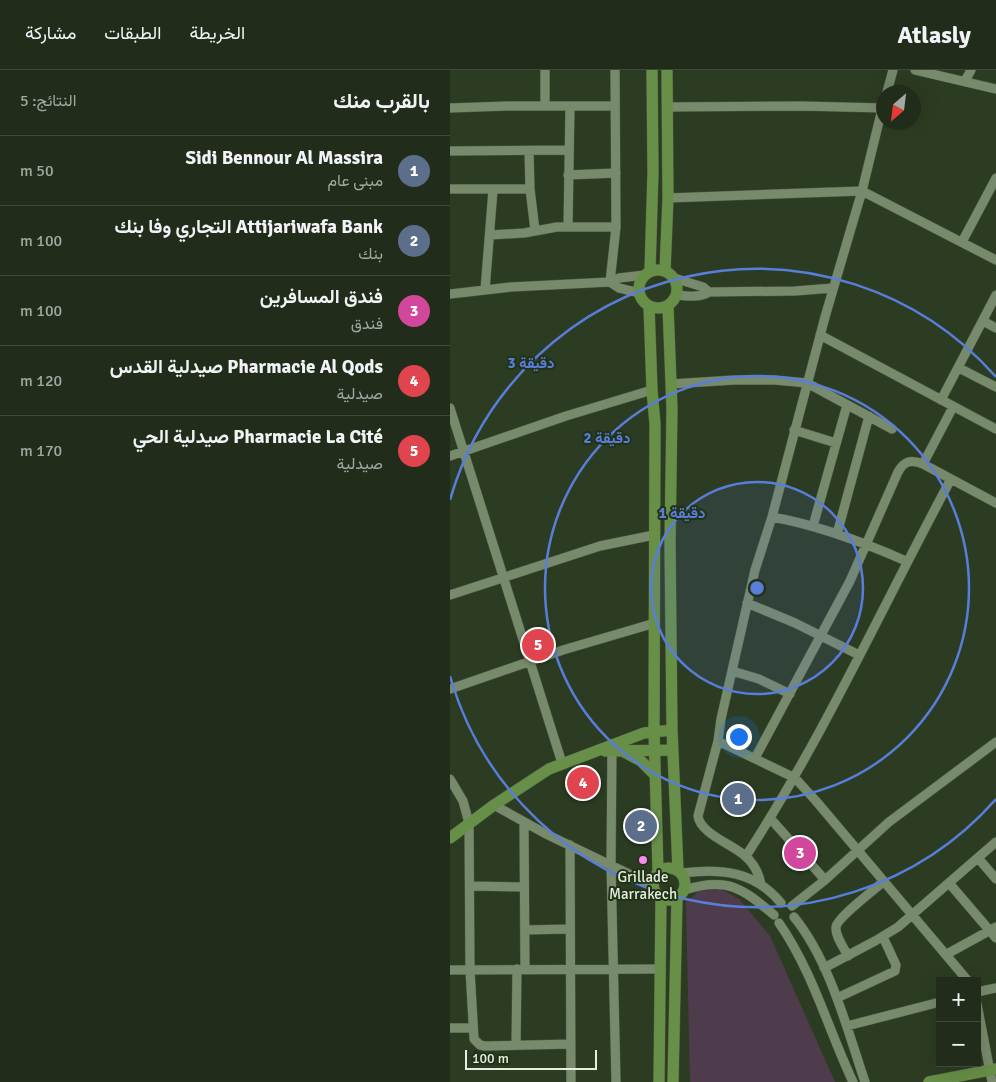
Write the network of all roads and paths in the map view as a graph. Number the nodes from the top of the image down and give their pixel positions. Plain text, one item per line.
1 (545, 70) edge
2 (615, 70) edge
3 (652, 70) edge
4 (668, 70) edge
5 (893, 70) edge
6 (915, 70) edge
7 (971, 70) edge
8 (939, 73) edge
9 (964, 81) junction
10 (888, 85) edge
11 (996, 89) edge
12 (545, 106) junction
13 (615, 106) junction
14 (570, 107) junction
15 (667, 107) junction
16 (876, 107) edge
17 (450, 108) edge
18 (877, 130) edge
19 (569, 150) junction
20 (450, 151) edge
21 (530, 151) junction
22 (616, 173) junction
23 (568, 175) junction
24 (996, 178) edge
25 (450, 189) edge
26 (530, 189) junction
27 (493, 190) junction
28 (862, 191) junction
29 (668, 198) junction
30 (568, 227) junction
31 (616, 227) junction
32 (534, 230) junction
33 (490, 235) junction
34 (962, 242) junction
35 (996, 260) edge
36 (665, 270) junction
37 (647, 273) junction
38 (674, 278) junction
39 (610, 282) junction
40 (833, 288) junction
41 (485, 290) junction
42 (708, 292) junction
43 (640, 293) junction
44 (450, 294) edge
45 (677, 295) junction
46 (996, 295) edge
47 (649, 306) junction
48 (668, 306) junction
49 (983, 321) junction
50 (996, 328) edge
51 (820, 335) junction
52 (959, 368) junction
53 (807, 383) junction
54 (671, 384) junction
55 (996, 387) edge
56 (652, 390) junction
57 (941, 400) junction
58 (847, 404) junction
59 (953, 407) junction
60 (450, 408) edge
61 (869, 416) junction
62 (892, 429) dead end
63 (996, 429) edge
64 (794, 430) junction
65 (836, 443) junction
66 (464, 452) junction
67 (450, 456) edge
68 (923, 464) junction
69 (950, 479) junction
70 (996, 503) edge
71 (772, 517) junction
72 (813, 526) junction
73 (837, 534) junction
74 (654, 535) junction
75 (867, 545) junction
76 (906, 561) junction
77 (503, 577) junction
78 (450, 595) edge
79 (747, 604) junction
80 (655, 623) junction
81 (822, 636) junction
82 (860, 655) junction
83 (530, 662) junction
84 (732, 671) junction
85 (450, 689) edge
86 (790, 694) junction
87 (672, 730) junction
88 (654, 731) junction
89 (718, 741) junction
90 (996, 742) edge
91 (615, 749) junction
92 (654, 750) junction
93 (672, 750) junction
94 (755, 758) junction
95 (562, 763) junction
96 (655, 775) junction
97 (794, 778) junction
98 (450, 779) edge
99 (494, 805) junction
100 (770, 818) junction
101 (469, 823) junction
102 (524, 823) junction
103 (450, 838) edge
104 (996, 842) edge
105 (570, 845) junction
106 (857, 850) junction
107 (746, 856) junction
108 (978, 858) junction
109 (610, 865) junction
110 (658, 871) junction
111 (680, 872) junction
112 (996, 879) edge
113 (825, 880) junction
114 (884, 882) junction
115 (949, 883) junction
116 (652, 885) junction
117 (761, 885) junction
118 (470, 886) junction
119 (524, 887) junction
120 (681, 894) junction
121 (661, 898) junction
122 (781, 903) junction
123 (792, 906) junction
124 (774, 915) junction
125 (912, 915) junction
126 (794, 917) junction
127 (779, 923) junction
128 (992, 928) edge
129 (570, 929) junction
130 (525, 930) junction
131 (883, 937) junction
132 (996, 938) edge
133 (947, 954) junction
134 (848, 956) junction
135 (824, 968) junction
136 (521, 969) junction
137 (661, 969) junction
138 (450, 970) edge
139 (470, 970) junction
140 (570, 970) junction
141 (614, 970) junction
142 (965, 977) edge
143 (996, 988) edge
144 (981, 991) edge
145 (836, 998) junction
146 (936, 1003) edge
147 (981, 1020) edge
148 (847, 1026) junction
149 (450, 1028) edge
150 (472, 1028) junction
151 (516, 1044) junction
152 (571, 1044) junction
153 (993, 1069) edge
154 (571, 1082) edge
155 (616, 1082) edge
156 (660, 1082) edge
157 (673, 1082) edge
158 (853, 1082) edge
159 (865, 1082) edge
160 (929, 1082) edge
161 (992, 1082) edge

1 - 12 street
2 - 13 street
3 - 37 main road
4 - 15 main road
5 - 10 street
6 - 8 street
7 - 9 street
8 - 9 street
9 - 11 street
12 - 14 street
12 - 17 street
13 - 14 street
13 - 22 street
14 - 19 street
15 - 16 street
15 - 29 main road
18 - 28 street
19 - 21 street
19 - 23 street
20 - 21 street
21 - 26 street
22 - 23 street
22 - 31 street
23 - 30 street
24 - 34 street
25 - 27 street
26 - 27 street
26 - 32 street
27 - 33 street
28 - 29 street
28 - 34 street
28 - 40 street
29 - 36 main road
30 - 31 street
30 - 32 street
31 - 39 street
32 - 33 street
33 - 41 street
34 - 35 street
36 - 37 main road
36 - 38 main road
37 - 39 street
37 - 43 main road
38 - 42 street
38 - 45 main road
39 - 41 street
39 - 43 street
40 - 42 street
40 - 51 street
41 - 44 street
42 - 45 street
43 - 47 main road
45 - 48 main road
46 - 49 street
47 - 48 main road
47 - 56 main road
48 - 54 main road
49 - 50 street
49 - 52 street
51 - 53 street
51 - 57 street
52 - 55 street
52 - 57 street
53 - 54 street
53 - 58 street
53 - 64 street
54 - 87 main road
56 - 66 street
56 - 74 main road
57 - 59 street
58 - 61 street
58 - 65 street
59 - 63 street
59 - 68 street
60 - 66 street
61 - 62 street
61 - 73 street
64 - 65 street
64 - 71 street
65 - 72 street
66 - 67 street
66 - 77 street
68 - 69 street
68 - 75 street
69 - 70 street
69 - 76 street
71 - 72 street
71 - 79 street
72 - 73 street
73 - 75 street
74 - 77 street
74 - 80 main road
75 - 76 street
75 - 81 street
76 - 82 street
77 - 78 street
77 - 83 street
79 - 81 street
79 - 84 street
80 - 83 street
80 - 88 main road
81 - 82 street
81 - 86 street
82 - 97 street
83 - 85 street
83 - 95 street
84 - 86 street
84 - 89 street
86 - 94 street
87 - 88 main road
87 - 93 main road
88 - 91 main road
88 - 92 main road
89 - 94 street
89 - 107 street
90 - 106 street
91 - 92 main road
91 - 95 main road
91 - 96 main road
91 - 109 street
92 - 93 main road
92 - 96 main road
93 - 111 main road
94 - 97 street
95 - 99 main road
96 - 110 main road
97 - 100 street
97 - 106 street
98 - 101 street
99 - 101 main road
99 - 102 street
100 - 107 street
100 - 113 street
101 - 103 main road
101 - 118 street
102 - 105 street
102 - 119 street
104 - 108 street
105 - 109 street
105 - 129 street
106 - 113 street
106 - 114 street
107 - 117 street
108 - 112 street
108 - 115 street
109 - 116 street
109 - 141 street
110 - 111 main road
110 - 116 main road
111 - 117 street
111 - 120 main road
113 - 123 street
114 - 125 street
114 - 134 street
115 - 125 street
115 - 128 street
116 - 121 main road
117 - 122 street
118 - 119 street
118 - 139 street
119 - 130 street
120 - 121 main road
120 - 124 street
120 - 157 main road
121 - 137 main road
122 - 123 street
122 - 124 street
123 - 126 street
124 - 127 street
125 - 131 street
125 - 133 street
126 - 127 street
126 - 135 street
127 - 158 street
128 - 132 street
128 - 133 street
129 - 130 street
129 - 140 street
130 - 136 street
131 - 134 street
131 - 145 street
133 - 142 street
134 - 135 street
135 - 145 street
136 - 139 street
136 - 140 street
136 - 151 street
137 - 141 street
137 - 156 main road
138 - 139 street
139 - 150 street
140 - 141 street
140 - 152 street
141 - 155 street
143 - 144 street
145 - 148 street
146 - 148 street
147 - 153 street
148 - 159 street
149 - 150 street
150 - 151 street
151 - 152 street
152 - 154 street
153 - 160 main road
153 - 161 street

